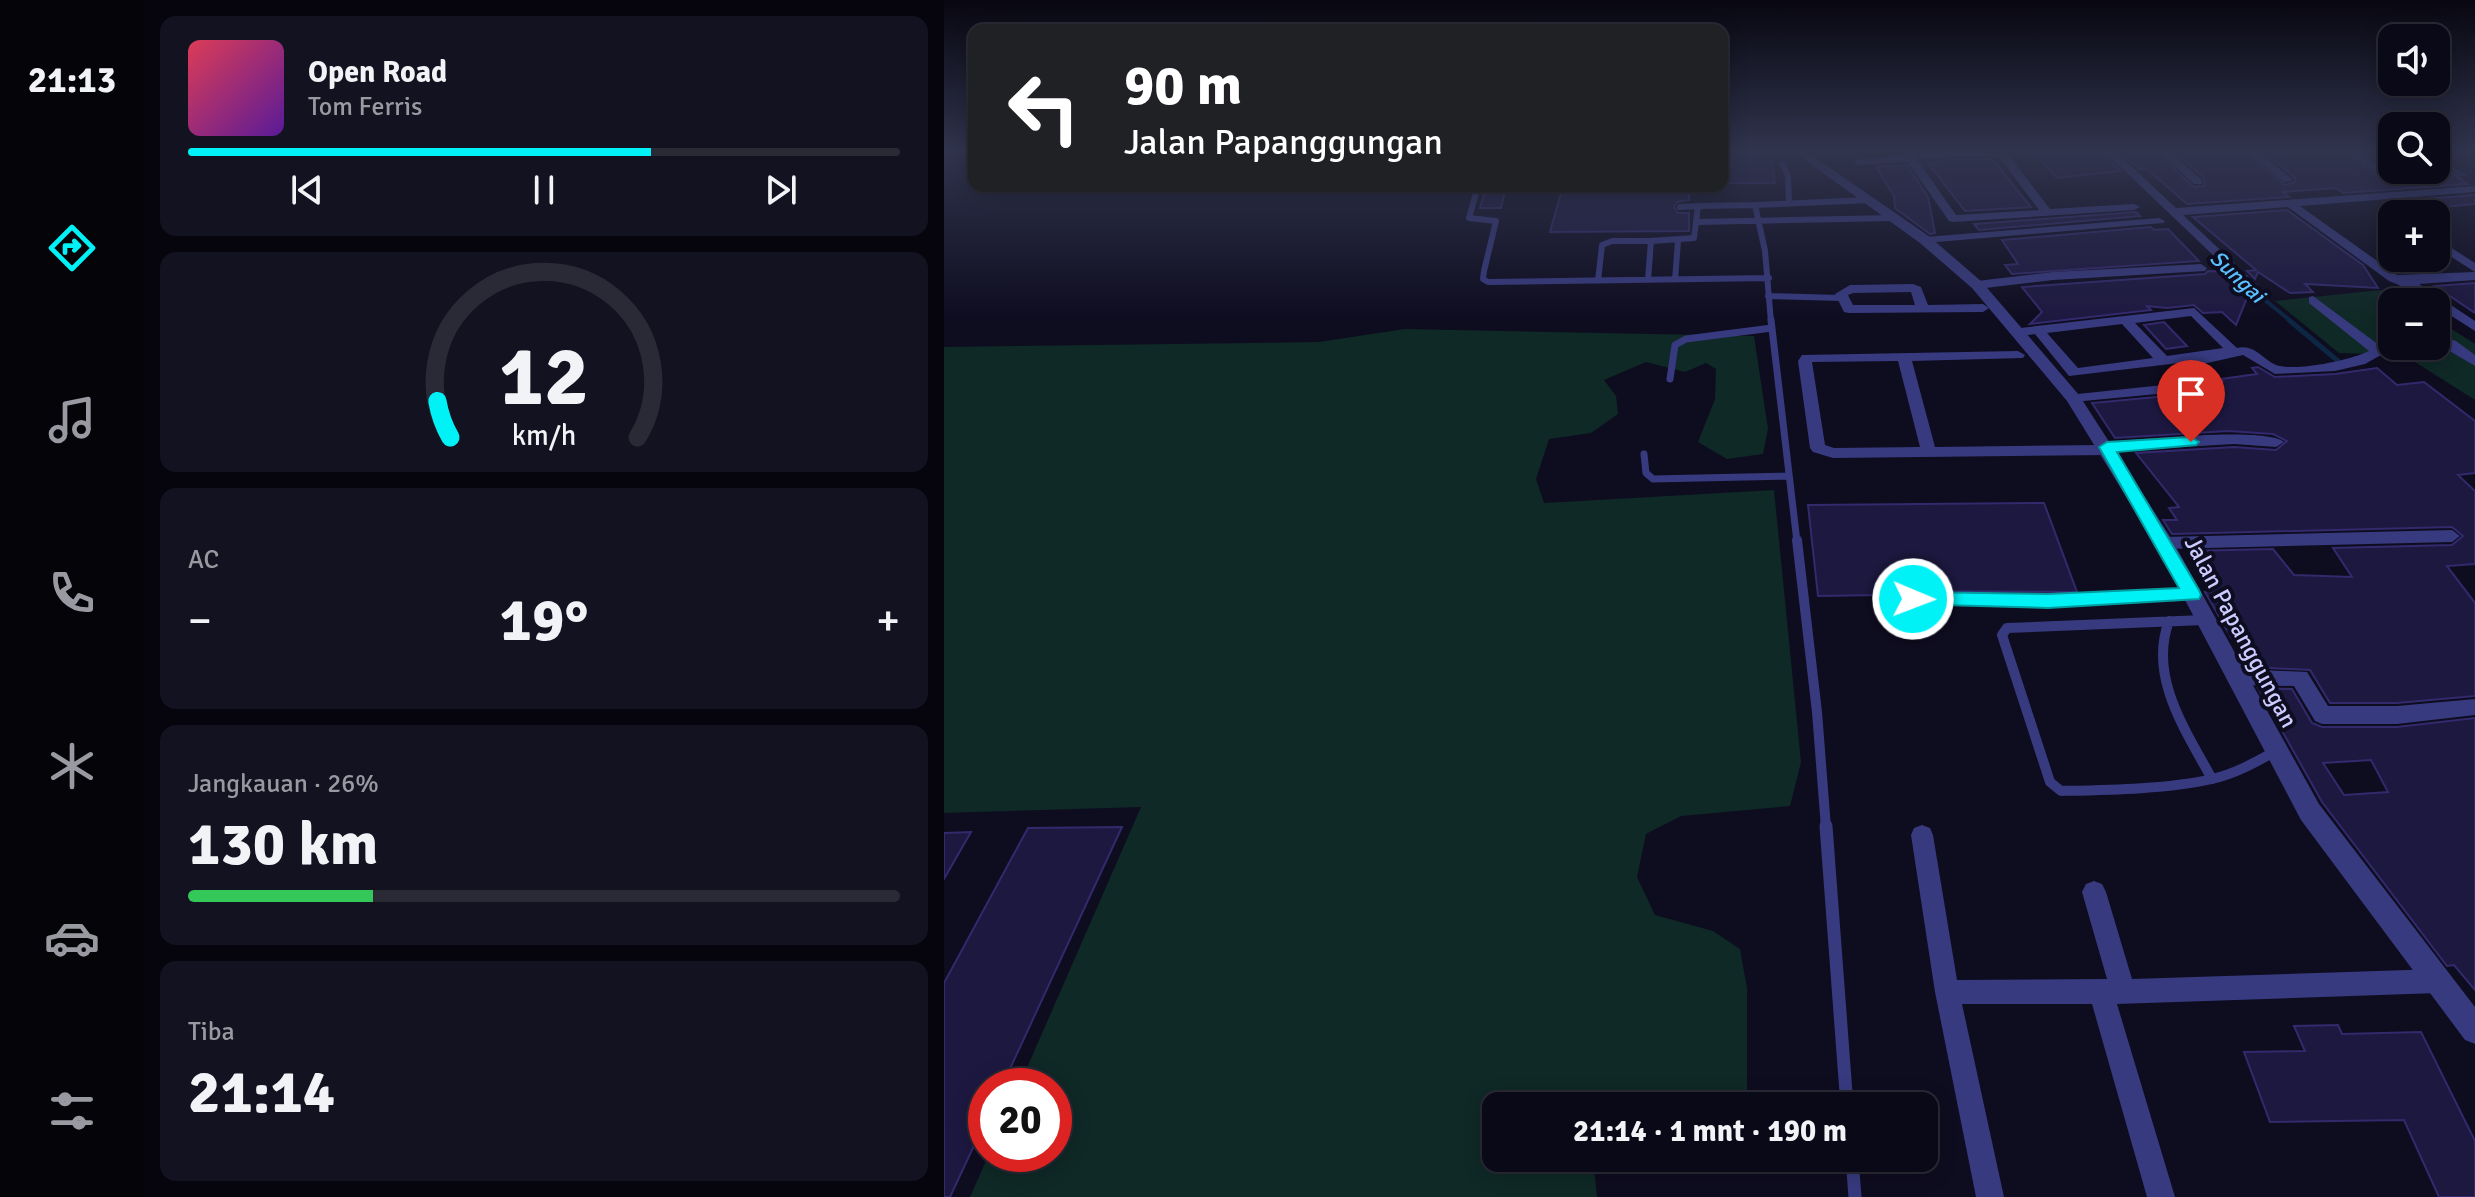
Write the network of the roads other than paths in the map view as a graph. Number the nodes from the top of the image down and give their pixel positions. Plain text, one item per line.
1 (1472, 208) edge
2 (1698, 208) edge
3 (1756, 208) edge
4 (1880, 208) edge
5 (1945, 208) edge
6 (2043, 208) edge
7 (2122, 208) edge
8 (2170, 208) edge
9 (2235, 208) edge
10 (2296, 208) edge
11 (2174, 212) junction
12 (2047, 213) junction
13 (1894, 218) junction
14 (2159, 221) dead end
15 (1697, 222) junction
16 (1759, 222) junction
17 (1925, 240) junction
18 (1651, 241) junction
19 (1678, 241) junction
20 (2450, 251) edge
21 (2201, 268) dead end
22 (2475, 268) edge
23 (2475, 276) edge
24 (1769, 278) junction
25 (1648, 280) junction
26 (1675, 280) junction
27 (1598, 281) junction
28 (2407, 281) junction
29 (1977, 285) junction
30 (2261, 294) dead end
31 (1768, 296) junction
32 (1841, 298) junction
33 (2313, 300) dead end
34 (1983, 308) dead end
35 (1923, 309) junction
36 (2125, 320) junction
37 (2475, 327) edge
38 (1772, 328) junction
39 (2029, 331) junction
40 (2378, 343) edge
41 (2450, 344) edge
42 (2378, 352) edge
43 (2018, 355) dead end
44 (1904, 356) junction
45 (2163, 360) junction
46 (2475, 362) edge
47 (1670, 379) dead end
48 (2073, 398) junction
49 (2276, 442) dead end
50 (2108, 449) junction
51 (1929, 452) junction
52 (1644, 454) dead end
53 (1789, 476) junction
54 (2452, 536) dead end
55 (2164, 543) junction
56 (2192, 595) junction
57 (1886, 599) dead end
58 (2205, 619) junction
59 (2169, 621) junction
60 (2236, 677) junction
61 (2475, 707) edge
62 (2276, 751) junction
63 (2212, 779) junction
64 (1922, 835) dead end
65 (2094, 892) dead end
66 (2112, 991) junction
67 (1947, 992) junction
68 (2455, 993) edge
69 (2475, 1030) edge
70 (1846, 1092) edge
71 (1853, 1172) edge
72 (1855, 1197) edge
73 (1990, 1197) edge
74 (2161, 1197) edge

1 - 27 lane
2 - 15 lane
3 - 16 lane
4 - 13 street, Jalan Papanggungan
5 - 12 street
6 - 12 street
7 - 12 street
8 - 11 street
9 - 11 street
10 - 28 street
11 - 30 street
13 - 16 lane
13 - 17 street, Jalan Papanggungan
14 - 17 street
15 - 16 lane
15 - 19 lane
16 - 24 lane
17 - 29 street, Jalan Papanggungan
18 - 19 lane
18 - 25 lane
18 - 27 lane
19 - 26 lane
20 - 22 street
21 - 29 street
23 - 28 street
24 - 26 lane
24 - 31 lane
25 - 26 lane
25 - 27 lane
28 - 37 street
29 - 39 street, Jalan Papanggungan
31 - 32 lane
31 - 38 lane
32 - 35 street
32 - 35 street
33 - 40 street
34 - 35 street
36 - 39 street
36 - 45 street
36 - 45 street
38 - 47 lane
38 - 53 lane
39 - 45 street
39 - 48 street, Jalan Papanggungan
41 - 46 street
42 - 48 street
43 - 44 street
44 - 51 street
44 - 51 street
48 - 50 street, Jalan Papanggungan
49 - 50 street
50 - 51 street
50 - 55 street, Jalan Papanggungan
52 - 53 lane
53 - 70 lane
54 - 55 street
55 - 56 street, Jalan Papanggungan
56 - 57 lane
56 - 58 street, Jalan Papanggungan
58 - 59 lane
58 - 60 street, Jalan Papanggungan
59 - 63 lane
59 - 63 lane
60 - 61 street
60 - 62 street, Jalan Papanggungan
62 - 63 lane
62 - 68 street, Jalan Papanggungan
64 - 67 street
65 - 66 street
66 - 67 street
66 - 68 street
66 - 74 street
67 - 73 street
68 - 69 street, Jalan Papanggungan
71 - 72 lane

